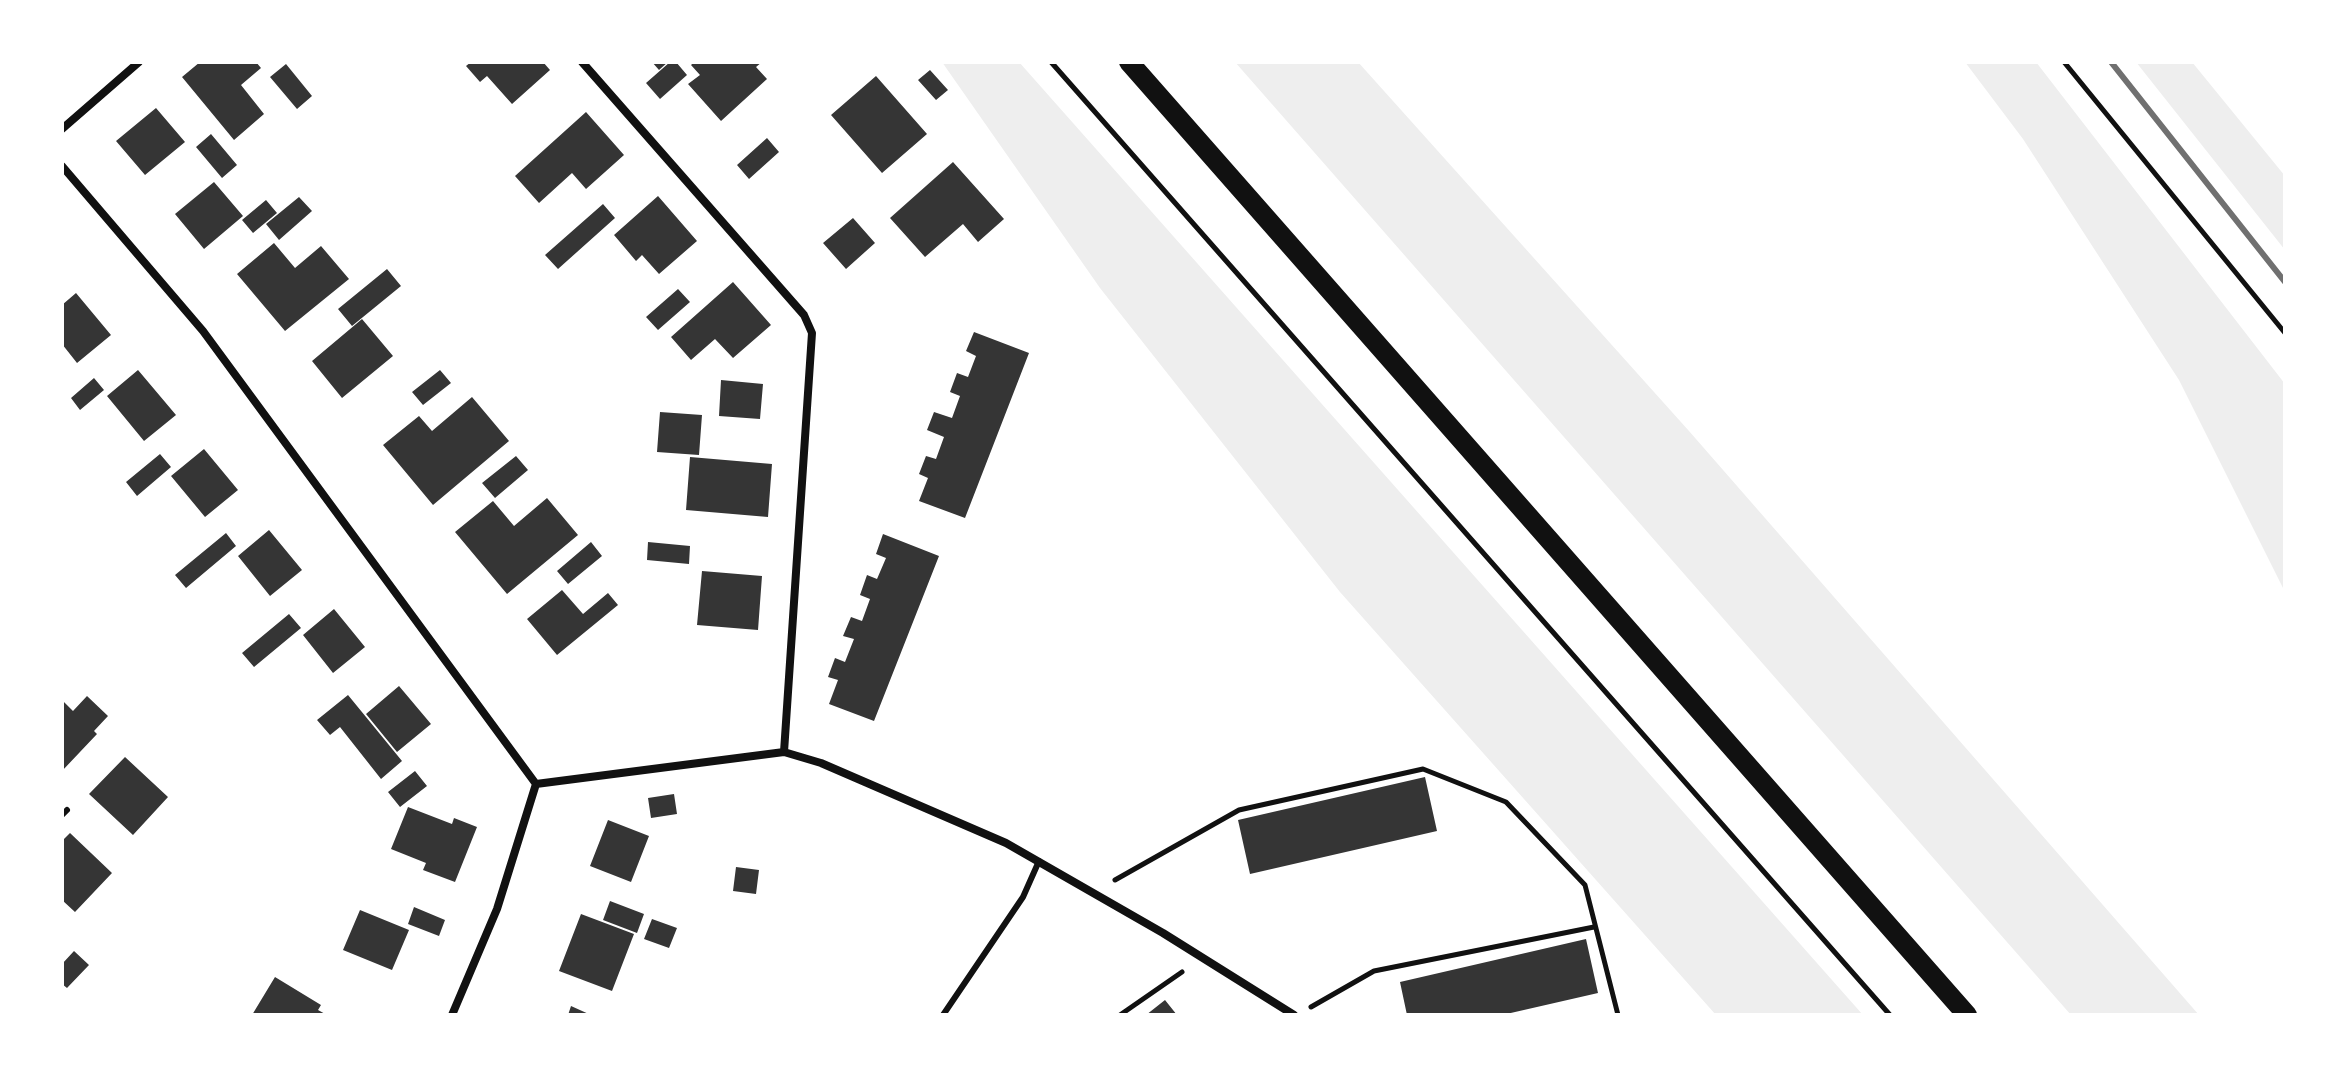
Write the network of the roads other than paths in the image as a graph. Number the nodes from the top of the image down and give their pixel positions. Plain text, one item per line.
1 (139, 62) edge
2 (582, 62) edge
3 (1129, 62) edge
4 (62, 129) edge
5 (62, 166) edge
6 (784, 752) junction
7 (536, 784) junction
8 (1039, 861) junction
9 (452, 1015) edge
10 (943, 1015) edge
11 (1294, 1015) edge
12 (1967, 1015) edge

1 - 4 street
2 - 6 street
3 - 12 main road
5 - 7 street
6 - 7 street
6 - 8 street
7 - 9 street
8 - 10 lane
8 - 11 street

